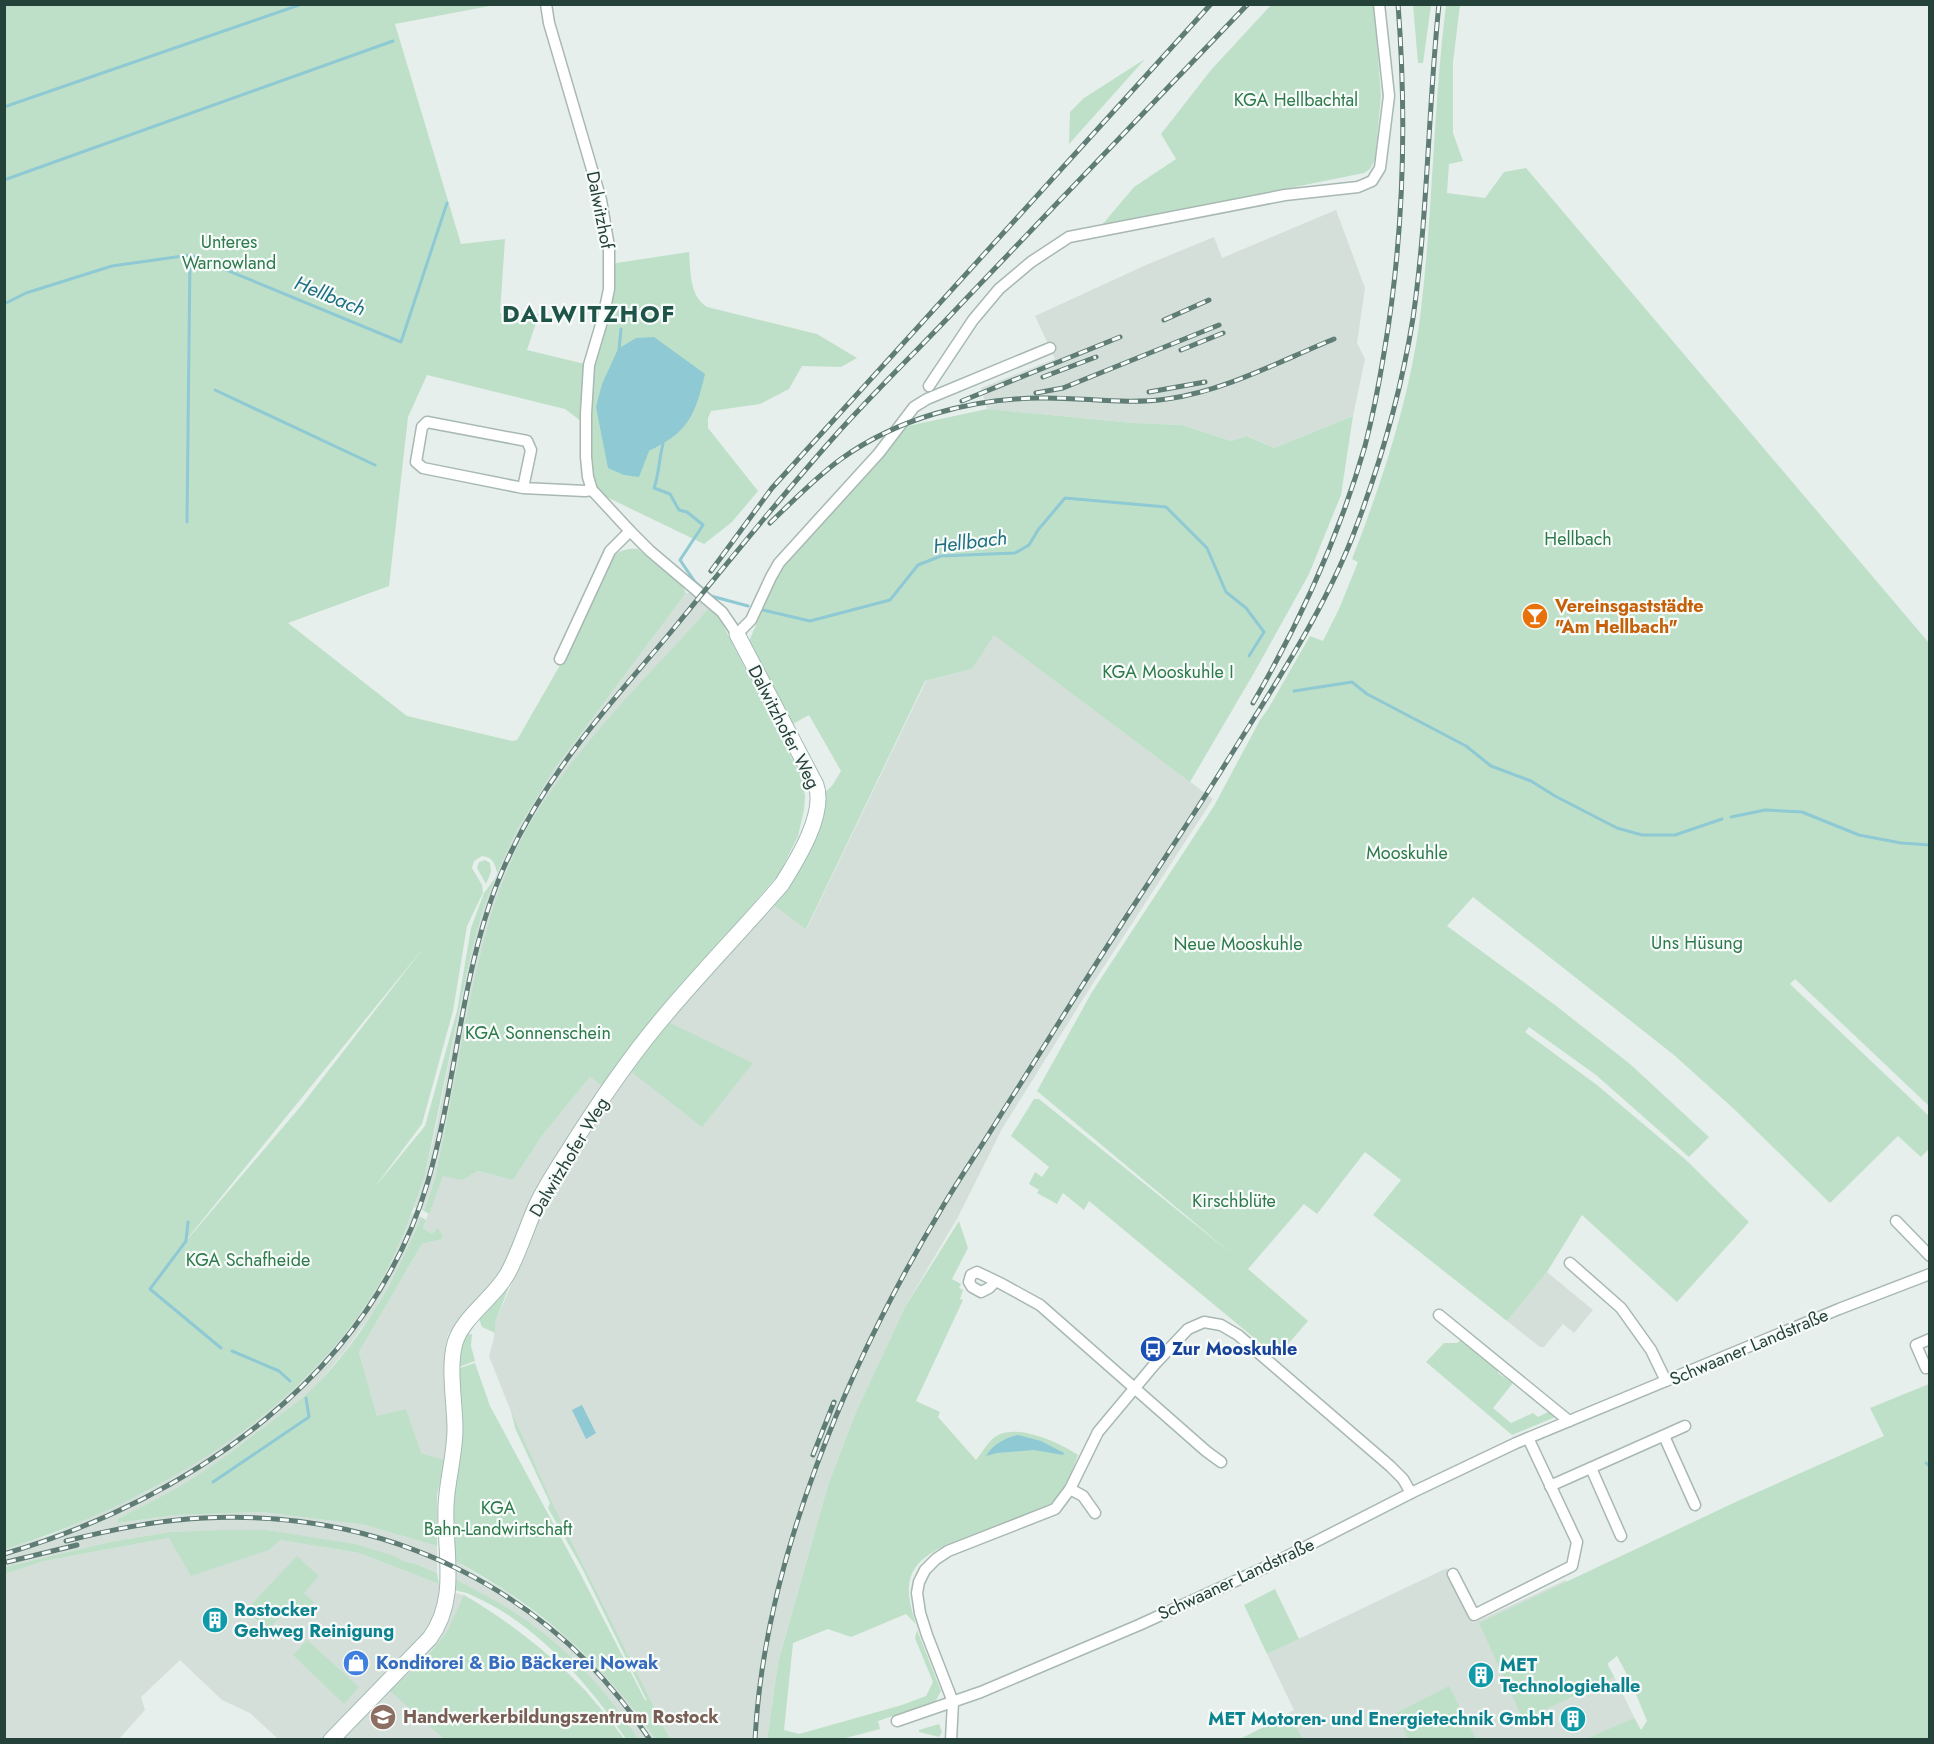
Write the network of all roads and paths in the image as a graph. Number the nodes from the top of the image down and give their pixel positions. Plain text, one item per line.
1 (546, 4) edge
2 (1379, 4) edge
3 (1050, 348) dead end
4 (929, 386) dead end
5 (523, 488) junction
6 (592, 490) junction
7 (630, 531) junction
8 (737, 634) junction
9 (560, 659) dead end
10 (1896, 1221) dead end
11 (1929, 1256) edge
12 (1570, 1263) dead end
13 (1929, 1274) edge
14 (996, 1281) dead end
15 (1439, 1315) dead end
16 (1929, 1339) edge
17 (1929, 1367) edge
18 (1666, 1381) junction
19 (1134, 1388) junction
20 (1569, 1421) junction
21 (1685, 1426) dead end
22 (1664, 1436) junction
23 (1528, 1438) junction
24 (1221, 1462) dead end
25 (1592, 1468) junction
26 (1550, 1486) junction
27 (1070, 1489) junction
28 (1411, 1493) junction
29 (1695, 1505) dead end
30 (1095, 1513) dead end
31 (1621, 1536) dead end
32 (1454, 1574) dead end
33 (953, 1702) junction
34 (897, 1721) dead end
35 (331, 1740) edge
36 (951, 1740) edge

1 - 6 street, Dalwitzhof
2 - 4 street
3 - 8 street
5 - 5 street
5 - 6 street
6 - 7 street
7 - 8 street, Dalwitzhofer Weg
7 - 9 street
8 - 35 street, Dalwitzhofer Weg
10 - 11 street
12 - 18 street
13 - 18 street, Schwaaner Landstraße
14 - 19 street
15 - 20 street
16 - 17 street
18 - 20 street, Schwaaner Landstraße
19 - 24 street
19 - 27 street
19 - 28 street
20 - 23 street, Schwaaner Landstraße
21 - 22 street
22 - 25 street
22 - 29 street
23 - 26 street
23 - 28 street, Schwaaner Landstraße
25 - 26 street
25 - 31 street
26 - 32 street
27 - 30 street
27 - 33 street
28 - 33 street, Schwaaner Landstraße
33 - 34 street, Schwaaner Landstraße
33 - 36 street

